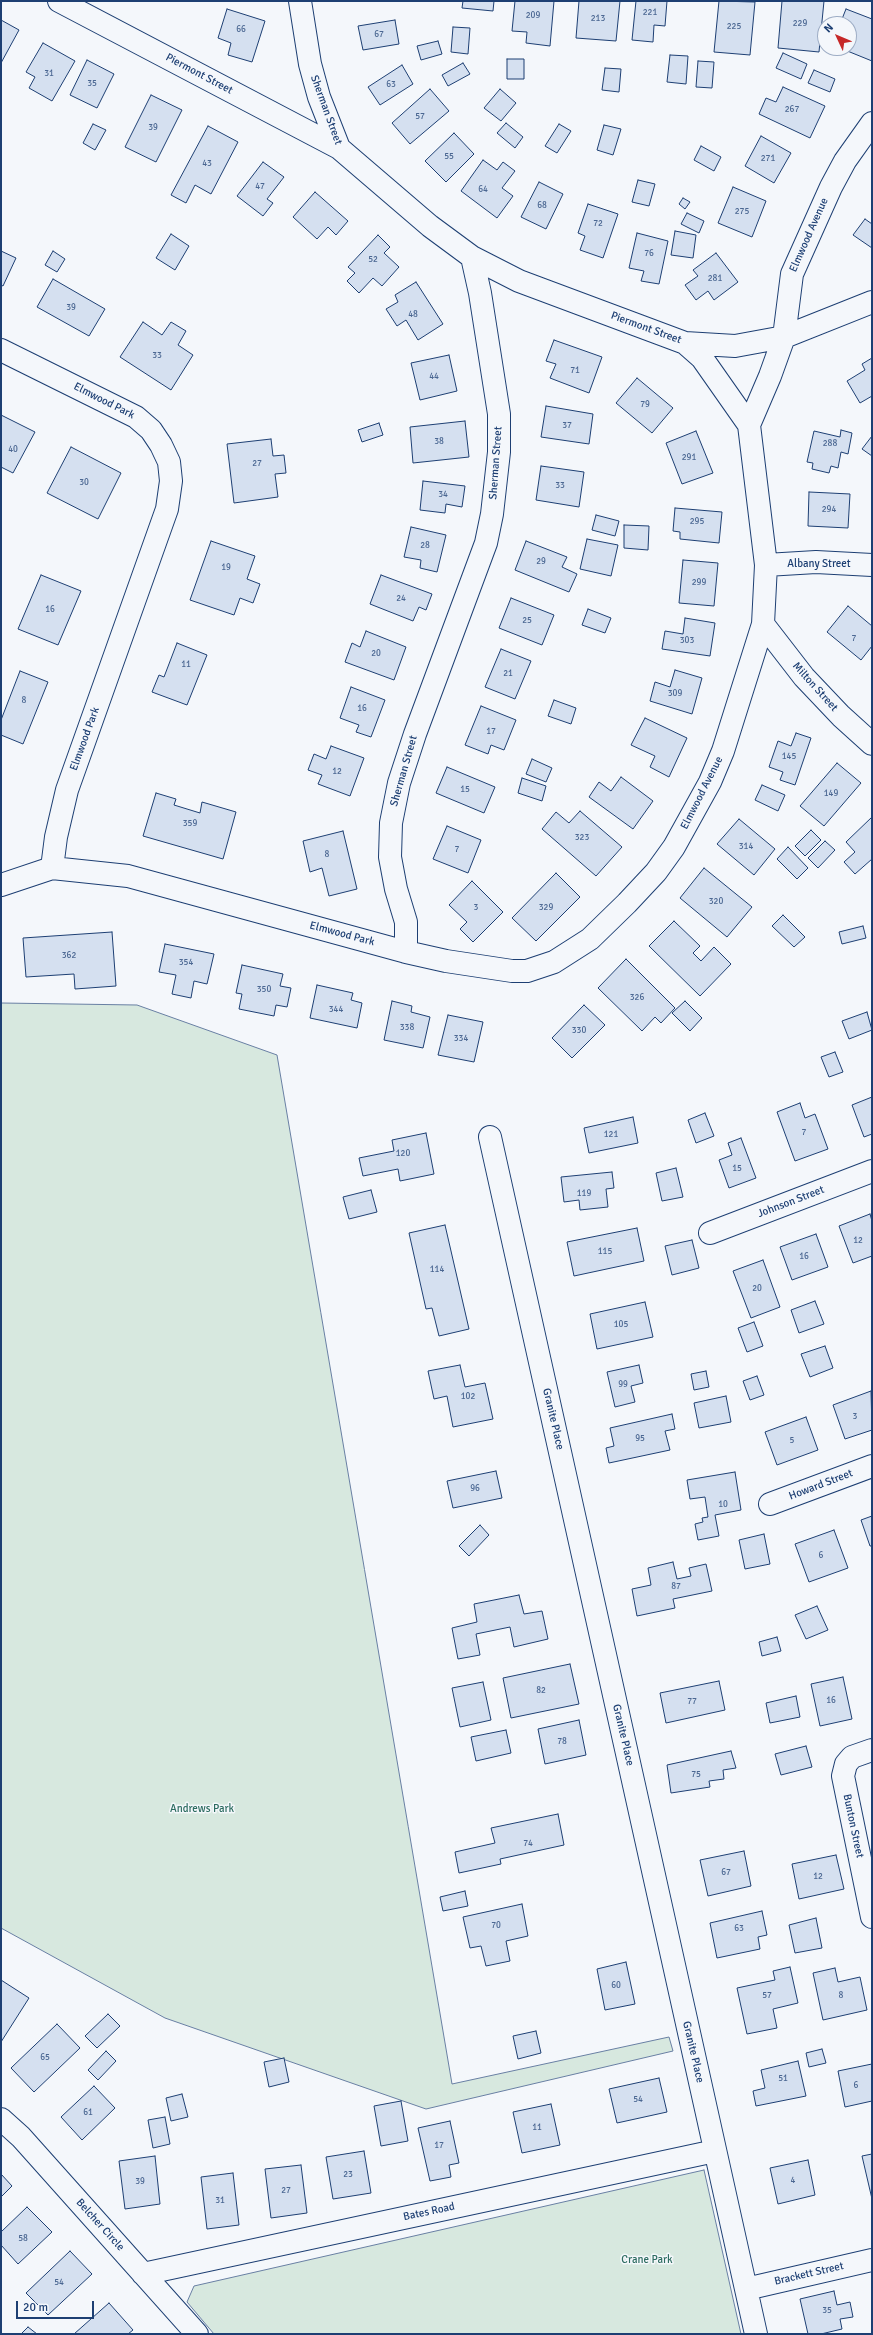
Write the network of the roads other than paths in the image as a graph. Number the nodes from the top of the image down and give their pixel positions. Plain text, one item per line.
1 (59, 1) edge
2 (300, 1) edge
3 (872, 123) edge
4 (339, 148) junction
5 (472, 258) junction
6 (872, 302) edge
7 (784, 337) junction
8 (685, 343) junction
9 (1, 350) edge
10 (749, 425) junction
11 (766, 565) junction
12 (872, 565) edge
13 (763, 624) junction
14 (872, 744) edge
15 (52, 868) junction
16 (1, 885) edge
17 (406, 952) junction
18 (490, 1137) dead end
19 (872, 1171) edge
20 (710, 1233) dead end
21 (872, 1466) edge
22 (770, 1504) dead end
23 (872, 1750) edge
24 (872, 1917) edge
25 (1, 2119) edge
26 (715, 2151) junction
27 (872, 2260) edge
28 (143, 2274) junction
29 (746, 2289) junction
30 (197, 2334) edge
31 (756, 2334) edge

1 - 4 street, Piermont Street
2 - 4 street, Sherman Street
3 - 7 street, Elmwood Avenue
4 - 5 street, Sherman Street
5 - 8 street, Piermont Street
5 - 17 street, Sherman Street
6 - 7 street, Piermont Street
7 - 8 street, Piermont Street
7 - 10 street, Elmwood Avenue
8 - 10 street, Elmwood Avenue
9 - 15 street, Elmwood Park
10 - 11 street, Elmwood Avenue
11 - 12 street, Albany Street
11 - 13 street, Elmwood Avenue
13 - 14 street, Milton Street
13 - 17 street, Elmwood Avenue
15 - 16 street
15 - 17 street, Elmwood Park
18 - 26 street, Granite Place
19 - 20 street, Johnson Street
21 - 22 street, Howard Street
23 - 24 street, Bunton Street
25 - 28 street, Belcher Circle
26 - 28 street, Bates Road
26 - 29 street, Granite Place
27 - 29 street, Brackett Street
28 - 30 street, Belcher Circle
29 - 31 street, Granite Place

